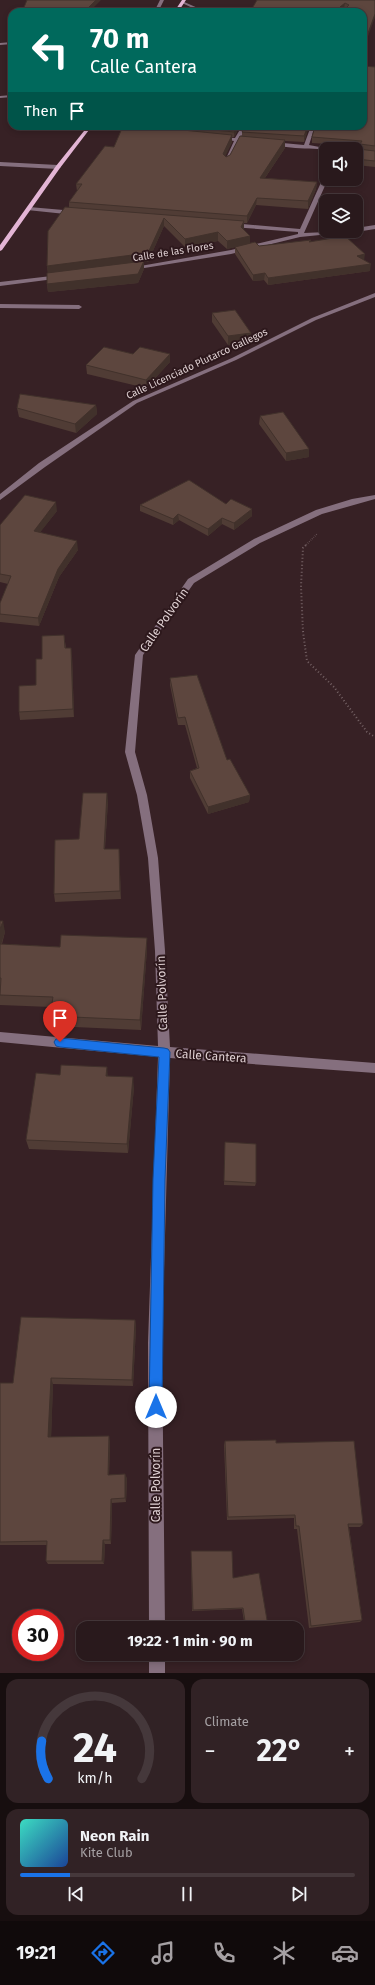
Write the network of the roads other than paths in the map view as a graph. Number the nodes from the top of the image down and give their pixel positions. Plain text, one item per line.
1 (156, 0) edge
2 (162, 0) edge
3 (184, 1) edge
4 (196, 8) edge
5 (87, 130) edge
6 (242, 130) edge
7 (312, 130) edge
8 (214, 137) edge
9 (238, 140) junction
10 (253, 141) edge
11 (268, 143) edge
12 (306, 147) junction
13 (319, 148) edge
14 (363, 153) edge
15 (375, 154) edge
16 (226, 162) edge
17 (0, 164) edge
18 (58, 167) junction
19 (322, 186) edge
20 (29, 209) junction
21 (85, 214) edge
22 (226, 225) edge
23 (375, 227) edge
24 (363, 229) edge
25 (319, 232) edge
26 (301, 233) junction
27 (0, 249) edge
28 (126, 269) edge
29 (63, 277) edge
30 (0, 284) edge
31 (375, 295) edge
32 (0, 306) edge
33 (79, 307) dead end
34 (375, 497) edge
35 (0, 498) edge
36 (0, 1037) edge
37 (164, 1052) junction
38 (375, 1068) edge
39 (157, 1621) edge
40 (157, 1661) edge
41 (157, 1673) edge

1 - 2 street
3 - 4 street
5 - 18 main road
6 - 9 street
7 - 12 street
8 - 9 street
9 - 10 street
9 - 16 street
11 - 12 street
12 - 13 street
14 - 15 street
17 - 18 street
18 - 20 main road
19 - 26 street
20 - 21 street
20 - 27 main road
22 - 26 street, Calle de las Flores
23 - 24 street
25 - 26 street, Calle de las Flores
26 - 28 street, Calle de las Flores
29 - 30 street
31 - 35 street, Calle Licenciado Plutarco Gallegos
32 - 33 street
34 - 37 street, Calle Polvorín
36 - 37 street, Calle Cantera
37 - 38 street, Calle Cantera
37 - 39 street, Calle Polvorín
40 - 41 street

